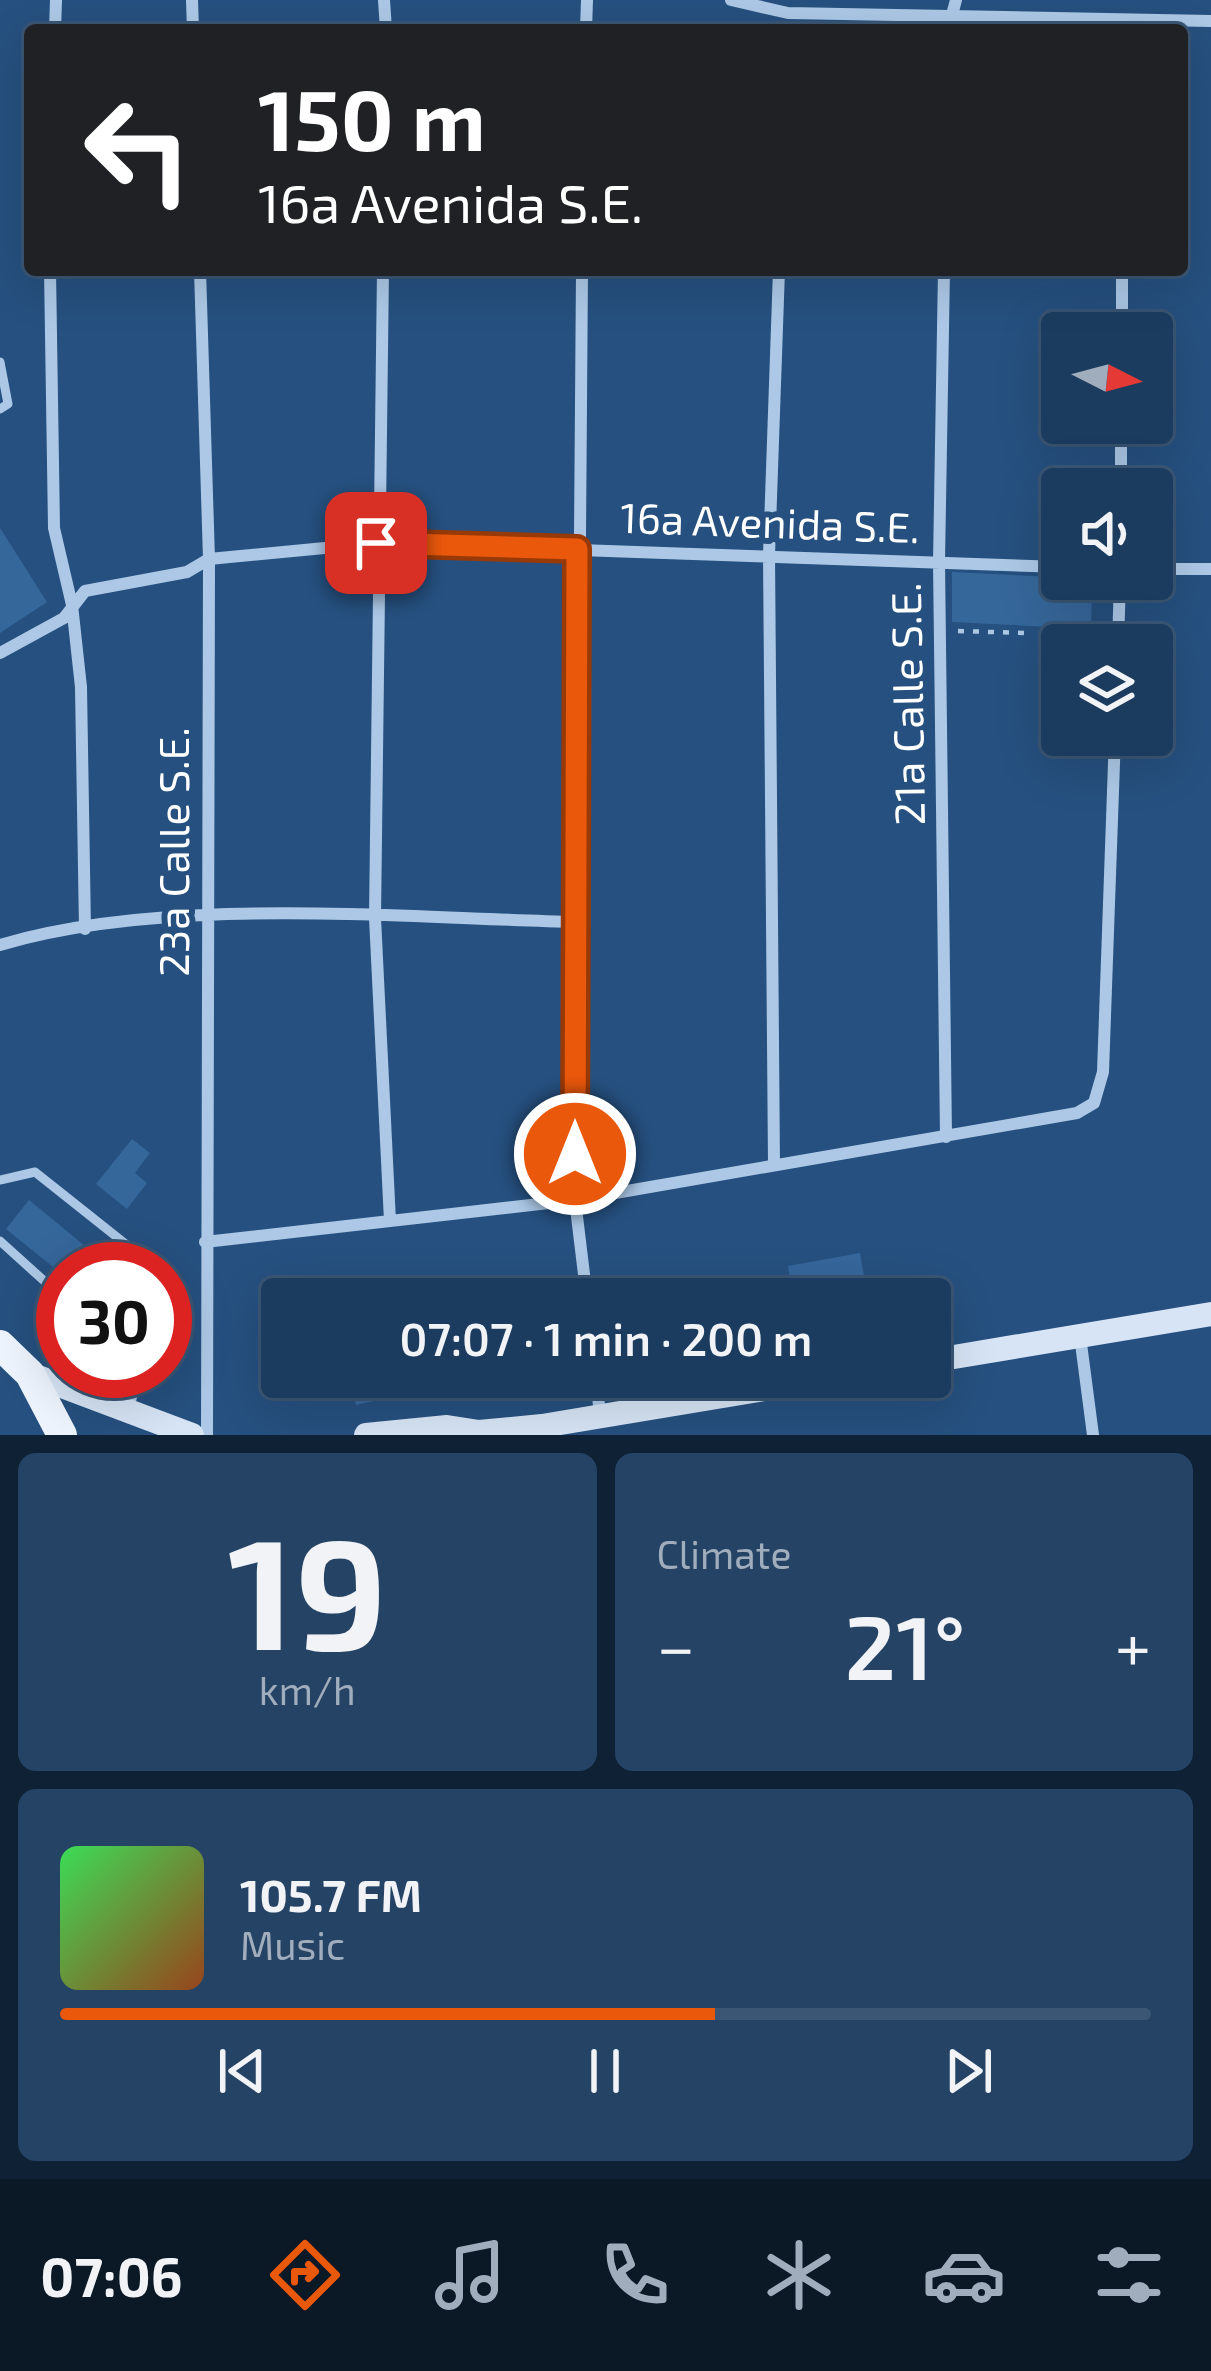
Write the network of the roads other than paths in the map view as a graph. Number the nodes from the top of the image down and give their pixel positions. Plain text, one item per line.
1 (731, 0) edge
2 (956, 0) edge
3 (866, 7) edge
4 (788, 13) junction
5 (1211, 21) edge
6 (948, 23) edge
7 (788, 24) edge
8 (1036, 24) edge
9 (1146, 24) edge
10 (50, 276) edge
11 (200, 276) edge
12 (382, 276) edge
13 (582, 276) edge
14 (779, 276) edge
15 (944, 276) edge
16 (1122, 276) edge
17 (1122, 312) edge
18 (0, 362) edge
19 (0, 409) edge
20 (376, 543) junction
21 (577, 549) junction
22 (769, 555) junction
23 (209, 559) junction
24 (940, 562) junction
25 (1041, 566) edge
26 (1173, 569) edge
27 (1211, 569) edge
28 (72, 605) junction
29 (0, 653) edge
30 (1114, 756) edge
31 (206, 915) junction
32 (375, 918) junction
33 (576, 922) junction
34 (85, 928) junction
35 (0, 945) edge
36 (946, 1137) junction
37 (774, 1165) junction
38 (0, 1180) edge
39 (575, 1200) junction
40 (390, 1221) junction
41 (0, 1241) edge
42 (124, 1242) edge
43 (205, 1242) junction
44 (36, 1274) edge
45 (584, 1278) edge
46 (1211, 1314) edge
47 (1080, 1336) junction
48 (1, 1345) edge
49 (951, 1358) edge
50 (31, 1374) junction
51 (132, 1398) edge
52 (599, 1398) edge
53 (709, 1398) edge
54 (129, 1412) junction
55 (601, 1416) junction
56 (478, 1434) edge
57 (62, 1435) edge
58 (191, 1435) edge
59 (207, 1435) edge
60 (366, 1435) edge
61 (1093, 1435) edge

1 - 4 street
2 - 6 street
3 - 4 street
3 - 6 street
4 - 7 street
5 - 9 street
6 - 8 street
10 - 28 street
11 - 23 street, 23a Calle S.E.
12 - 20 street
13 - 21 street
14 - 22 street
15 - 24 street, 21a Calle S.E.
16 - 17 street
18 - 19 lane
20 - 21 street, 16a Avenida S.E.
20 - 23 street, 16a Avenida S.E.
20 - 32 street
21 - 22 street, 16a Avenida S.E.
21 - 33 street
22 - 24 street, 16a Avenida S.E.
22 - 37 street
23 - 28 street, 16a Avenida S.E.
23 - 31 street, 23a Calle S.E.
24 - 25 street, 16a Avenida S.E.
24 - 36 street, 21a Calle S.E.
26 - 27 street
28 - 29 street, 16a Avenida S.E.
28 - 34 street
30 - 36 street
31 - 32 street
31 - 34 street
31 - 43 street, 23a Calle S.E.
32 - 33 street
32 - 40 street
33 - 39 street
34 - 35 street
36 - 37 street
37 - 39 street
38 - 42 lane
39 - 40 street
39 - 45 street
40 - 43 street
41 - 44 lane
43 - 59 street, 23a Calle S.E.
46 - 47 main road
47 - 49 main road
47 - 61 street
48 - 50 main road
50 - 54 main road
50 - 57 main road
51 - 54 lane
52 - 55 street
53 - 55 main road
54 - 58 main road
55 - 56 main road
56 - 60 main road

